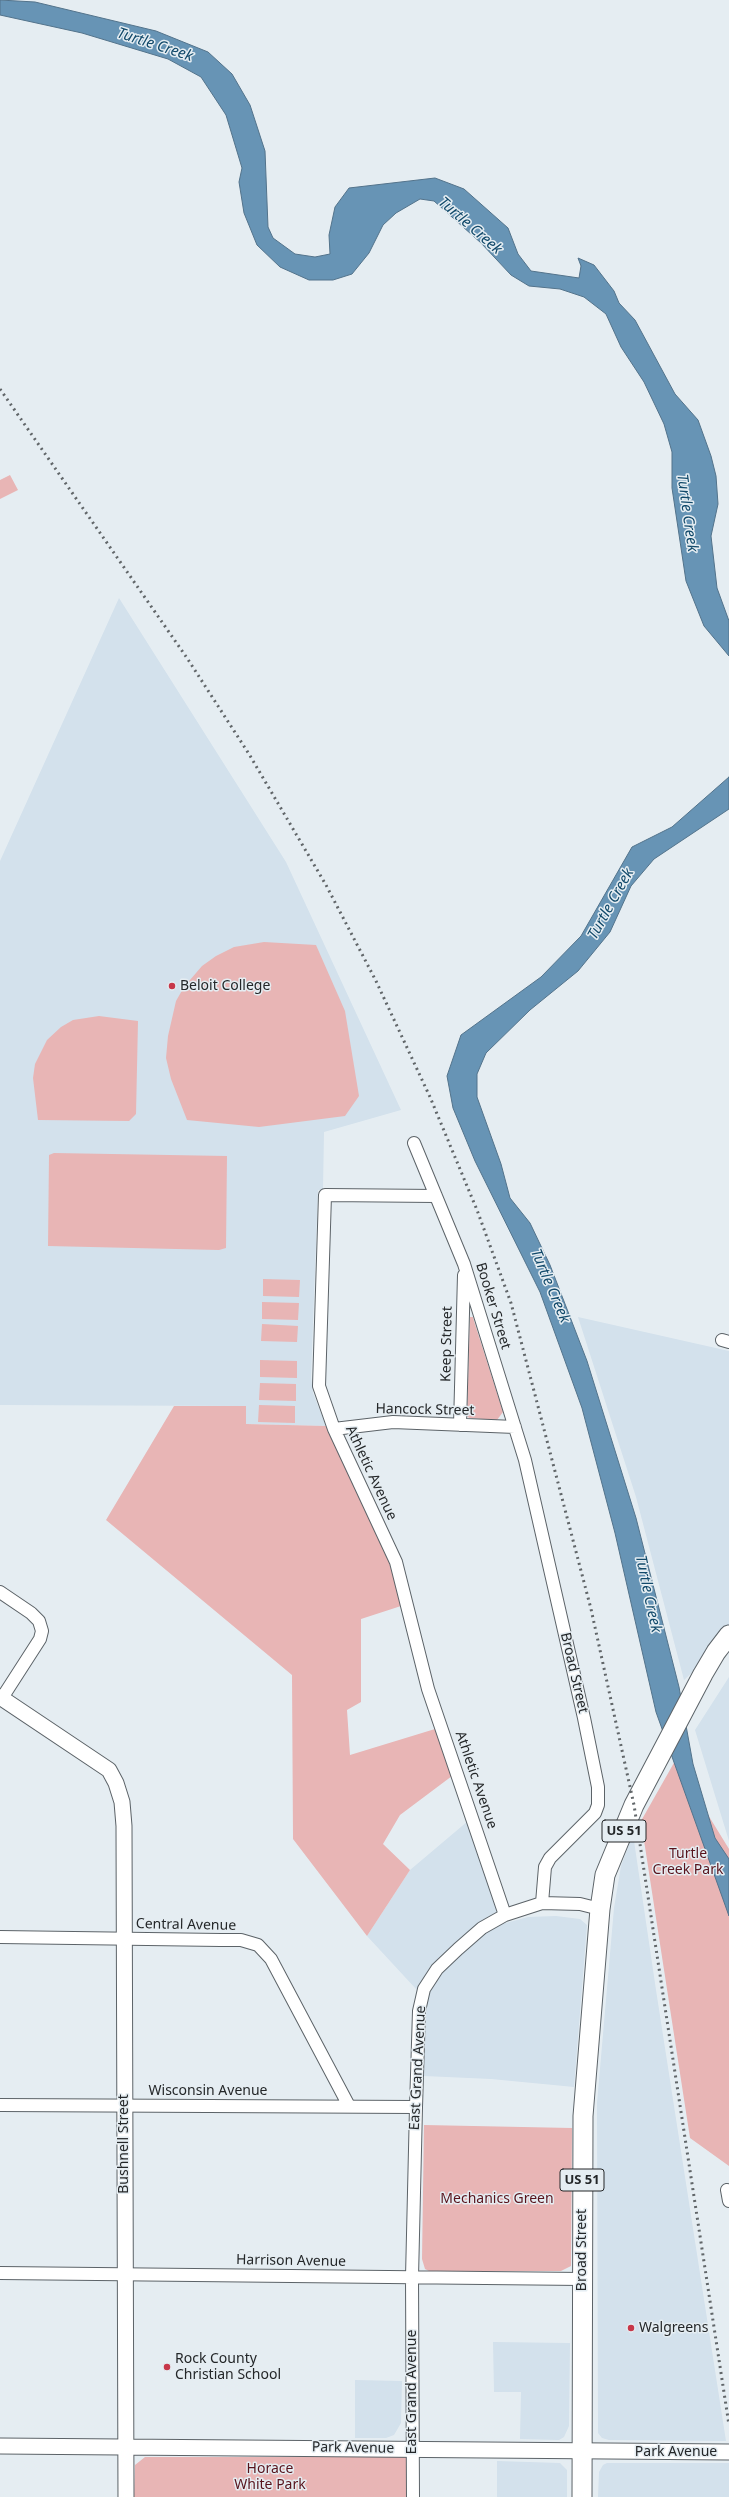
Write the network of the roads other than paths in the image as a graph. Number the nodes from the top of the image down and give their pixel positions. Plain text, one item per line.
1 (414, 1144) dead end
2 (436, 1196) junction
3 (464, 1264) junction
4 (460, 1425) junction
5 (515, 1427) junction
6 (334, 1430) junction
7 (0, 1592) edge
8 (729, 1635) edge
9 (729, 1656) edge
10 (695, 1693) junction
11 (1, 1697) edge
12 (542, 1903) junction
13 (600, 1908) junction
14 (505, 1915) junction
15 (0, 1937) edge
16 (124, 1938) junction
17 (0, 2105) edge
18 (124, 2106) junction
19 (349, 2106) junction
20 (416, 2107) junction
21 (0, 2273) edge
22 (125, 2274) junction
23 (412, 2277) junction
24 (582, 2278) junction
25 (0, 2446) edge
26 (126, 2446) junction
27 (412, 2449) junction
28 (582, 2452) junction
29 (729, 2452) edge
30 (126, 2497) edge
31 (413, 2497) edge
32 (582, 2497) edge

1 - 2 street
2 - 3 street, Booker Street
2 - 6 street, Athletic Avenue
3 - 4 street, Keep Street
3 - 5 street, Booker Street
4 - 5 street, Hancock Street
4 - 6 street, Hancock Street
5 - 12 street, Broad Street
6 - 14 street, Athletic Avenue
7 - 11 street
8 - 10 main road, US 51
9 - 10 main road, US 51
10 - 13 main road, US 51
11 - 16 street, Bushnell Street
12 - 13 street, East Grand Avenue
12 - 14 street, East Grand Avenue
13 - 24 main road, Broad Street / US 51
14 - 20 street, East Grand Avenue
15 - 16 street, Central Avenue
16 - 18 street, Bushnell Street
16 - 19 street, Central Avenue
17 - 18 street, Wisconsin Avenue
18 - 19 street, Wisconsin Avenue
18 - 22 street, Bushnell Street
19 - 20 street, Wisconsin Avenue
20 - 23 street, East Grand Avenue
21 - 22 street, Harrison Avenue
22 - 23 street, Harrison Avenue
22 - 26 street, Bushnell Street
23 - 24 street, Harrison Avenue
23 - 27 street, East Grand Avenue
24 - 28 main road, Broad Street / US 51
25 - 26 street, Park Avenue
26 - 27 street, Park Avenue
26 - 30 street, Bushnell Street
27 - 28 street, Park Avenue
27 - 31 street, East Grand Avenue
28 - 29 street, Park Avenue
28 - 32 main road, Broad Street / US 51

